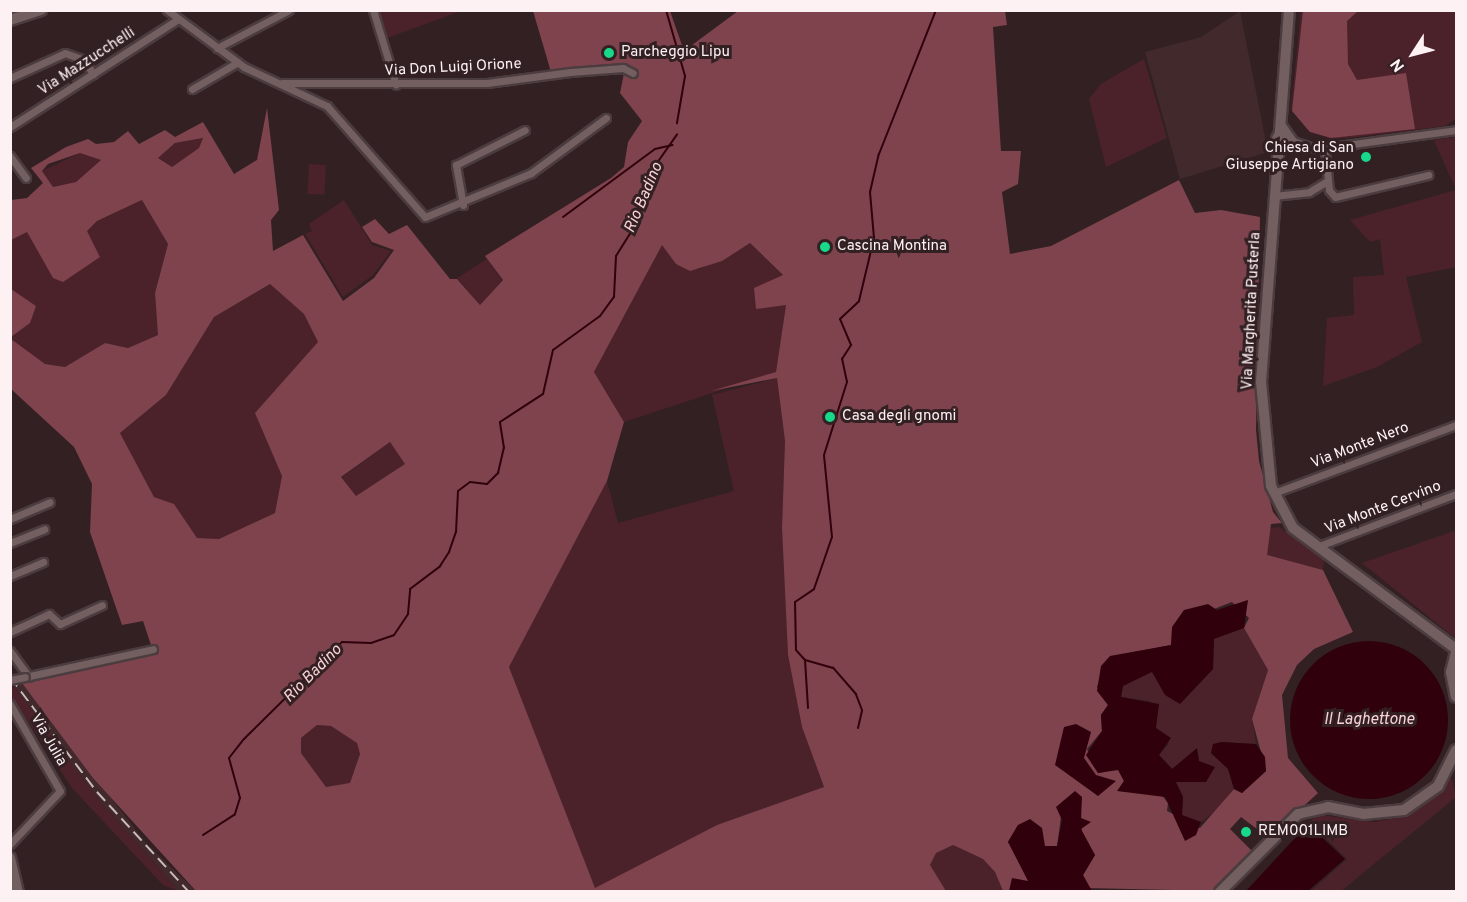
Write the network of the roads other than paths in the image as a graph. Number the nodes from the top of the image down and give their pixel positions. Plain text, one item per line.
1 (41, 10) edge
2 (167, 10) edge
3 (288, 10) edge
4 (373, 10) edge
5 (1289, 10) edge
6 (178, 19) junction
7 (10, 20) edge
8 (217, 48) junction
9 (238, 62) junction
10 (633, 73) dead end
11 (93, 74) junction
12 (10, 78) edge
13 (274, 82) junction
14 (396, 85) junction
15 (192, 88) dead end
16 (1280, 110) junction
17 (606, 118) dead end
18 (10, 127) edge
19 (525, 130) dead end
20 (1456, 130) edge
21 (1288, 135) junction
22 (1276, 139) junction
23 (1325, 149) junction
24 (10, 156) edge
25 (1428, 175) dead end
26 (26, 178) dead end
27 (1327, 181) junction
28 (1273, 196) junction
29 (463, 205) junction
30 (1456, 425) edge
31 (1273, 494) junction
32 (1456, 494) edge
33 (50, 502) dead end
34 (10, 519) edge
35 (44, 528) dead end
36 (10, 543) edge
37 (1319, 546) junction
38 (43, 562) dead end
39 (10, 576) edge
40 (102, 605) dead end
41 (10, 632) edge
42 (153, 649) dead end
43 (1456, 650) edge
44 (10, 651) edge
45 (27, 677) junction
46 (10, 680) edge
47 (1456, 697) edge
48 (10, 704) edge
49 (1456, 750) edge
50 (10, 843) edge
51 (10, 858) edge
52 (10, 884) edge
53 (12, 891) edge
54 (18, 891) edge
55 (1220, 891) edge

1 - 7 street
2 - 6 street
3 - 8 street
4 - 14 street
5 - 16 street, Via Margherita Pusterla
6 - 8 street
6 - 11 street, Via Mazzucchelli
8 - 9 street
9 - 13 street
9 - 15 street
10 - 14 street, Via Don Luigi Orione
11 - 12 street
11 - 18 street, Via Mazzucchelli
13 - 14 street, Via Don Luigi Orione
13 - 29 street
16 - 21 street
16 - 22 street, Via Margherita Pusterla
17 - 29 street
19 - 29 street
20 - 23 street
21 - 22 street
21 - 23 street
22 - 28 street, Via Margherita Pusterla
23 - 27 street
24 - 26 street
25 - 27 street
27 - 28 street
28 - 31 street, Via Margherita Pusterla
30 - 31 street, Via Monte Nero
31 - 37 street, Via Margherita Pusterla
32 - 37 street, Via Monte Cervino
33 - 34 street
35 - 36 street
37 - 43 street, Via Margherita Pusterla
38 - 39 street
40 - 41 street
42 - 45 street
43 - 47 street
44 - 45 street
45 - 46 street, bridge
48 - 50 street, Via Julia
49 - 55 street
51 - 54 street
52 - 53 street

